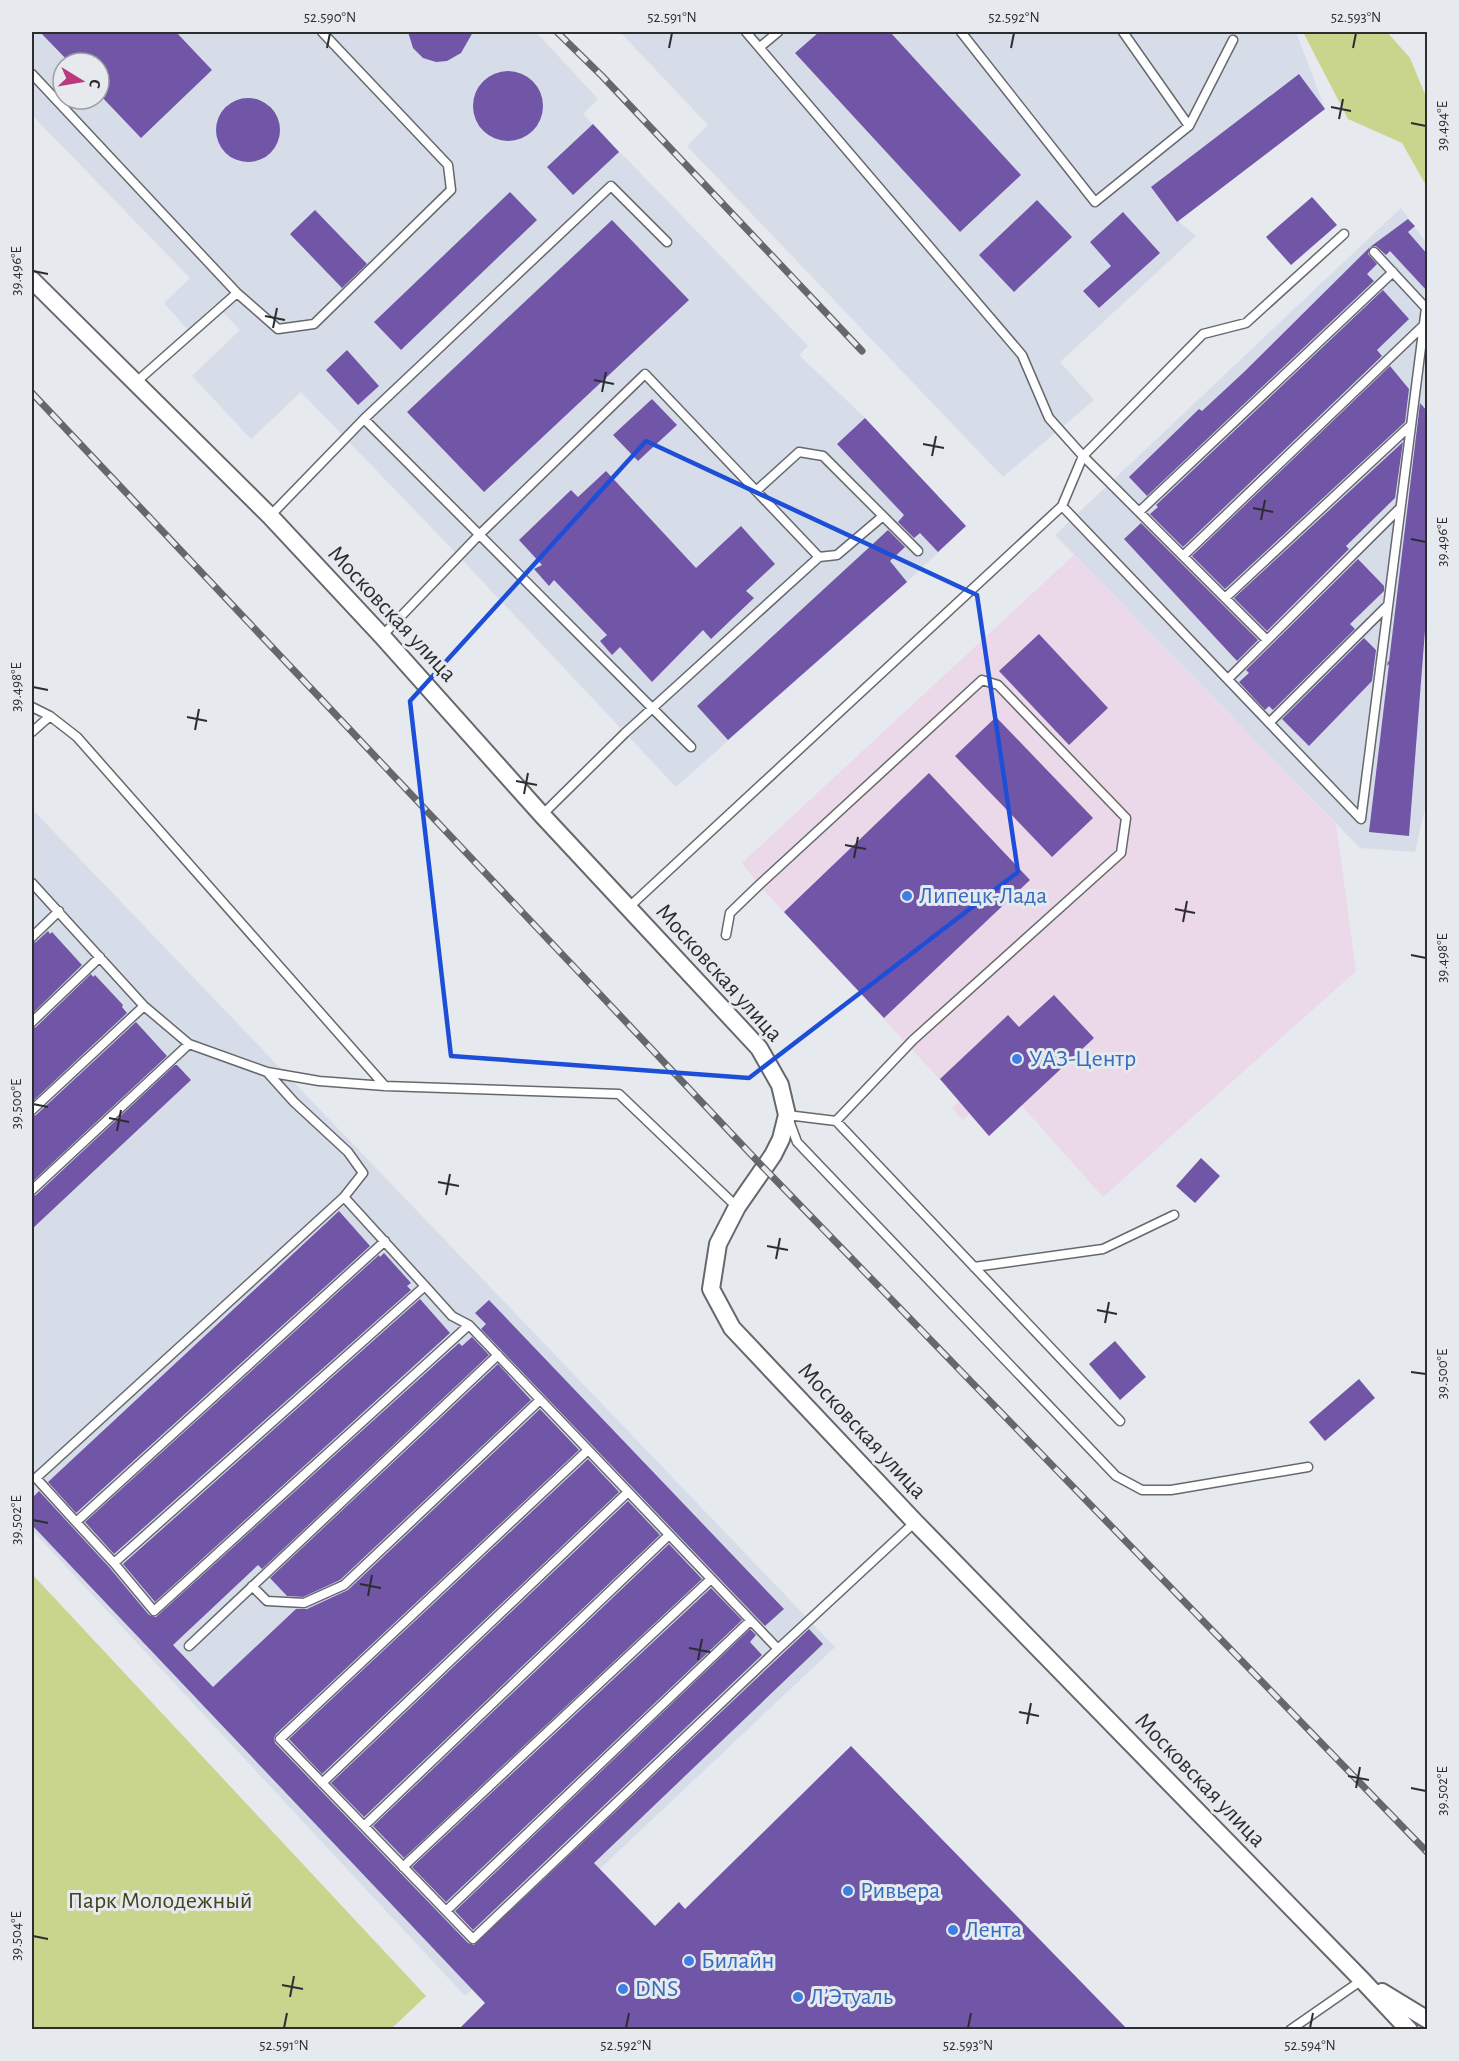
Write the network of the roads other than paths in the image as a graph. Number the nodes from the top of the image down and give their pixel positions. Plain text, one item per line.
1 (322, 32) edge
2 (746, 32) edge
3 (778, 32) edge
4 (961, 32) edge
5 (1123, 32) edge
6 (1233, 40) dead end
7 (760, 47) junction
8 (32, 74) edge
9 (1189, 126) junction
10 (1344, 234) dead end
11 (667, 242) dead end
12 (1374, 252) dead end
13 (1393, 272) junction
14 (32, 280) edge
15 (237, 293) junction
16 (1424, 324) junction
17 (135, 383) junction
18 (364, 419) junction
19 (1411, 424) junction
20 (1083, 456) junction
21 (756, 491) junction
22 (1062, 506) junction
23 (1400, 508) junction
24 (1140, 512) junction
25 (270, 516) junction
26 (883, 516) junction
27 (479, 535) junction
28 (918, 550) dead end
29 (1183, 556) junction
30 (819, 557) junction
31 (1225, 598) junction
32 (1389, 604) junction
33 (382, 636) junction
34 (1267, 640) junction
35 (1228, 679) junction
36 (32, 706) edge
37 (652, 709) junction
38 (50, 716) junction
39 (1269, 723) junction
40 (32, 732) edge
41 (691, 747) dead end
42 (542, 815) junction
43 (32, 884) edge
44 (628, 908) junction
45 (59, 911) junction
46 (726, 935) dead end
47 (32, 937) edge
48 (100, 957) junction
49 (144, 1006) junction
50 (32, 1022) edge
51 (189, 1044) junction
52 (267, 1072) junction
53 (385, 1086) junction
54 (32, 1110) edge
55 (787, 1115) junction
56 (836, 1121) junction
57 (32, 1190) edge
58 (344, 1197) junction
59 (736, 1206) junction
60 (1174, 1215) dead end
61 (385, 1241) junction
62 (974, 1267) junction
63 (425, 1286) junction
64 (470, 1325) junction
65 (498, 1355) junction
66 (540, 1400) junction
67 (1120, 1421) dead end
68 (588, 1450) junction
69 (1308, 1467) dead end
70 (628, 1492) junction
71 (76, 1521) junction
72 (915, 1522) junction
73 (669, 1536) junction
74 (114, 1563) junction
75 (711, 1579) junction
76 (252, 1586) junction
77 (750, 1620) junction
78 (189, 1646) dead end
79 (778, 1649) junction
80 (322, 1783) junction
81 (364, 1826) junction
82 (403, 1867) junction
83 (446, 1911) junction
84 (1362, 1980) junction
85 (1428, 2020) edge
86 (1290, 2030) edge
87 (1409, 2030) edge

1 - 15 lane
2 - 7 lane
3 - 7 lane
4 - 9 lane
5 - 9 lane
6 - 9 lane
7 - 20 lane
8 - 15 lane
10 - 20 lane
11 - 18 lane
12 - 13 lane
13 - 16 lane
13 - 24 lane
14 - 17 street, Московская улица
15 - 17 lane
16 - 19 lane
16 - 29 lane
17 - 25 street, Московская улица
18 - 25 lane
18 - 27 lane
19 - 23 lane
19 - 31 lane
20 - 22 lane
20 - 24 lane
21 - 26 lane
21 - 27 lane
21 - 30 lane
22 - 35 lane
22 - 44 lane
23 - 32 lane
23 - 34 lane
24 - 29 lane
25 - 33 street, Московская улица
26 - 28 lane
26 - 30 lane
27 - 33 lane
27 - 37 lane
29 - 31 lane
30 - 37 lane
31 - 34 lane
32 - 39 lane
32 - 39 lane
33 - 42 street, Московская улица
34 - 35 lane
35 - 39 lane
36 - 38 lane
37 - 41 lane
37 - 42 lane
38 - 40 lane
38 - 53 lane
42 - 44 street, Московская улица
43 - 45 lane
44 - 55 street, Московская улица
45 - 47 lane
45 - 48 lane
46 - 56 lane
48 - 49 lane
48 - 50 lane
49 - 51 lane
49 - 54 lane
51 - 52 lane
51 - 57 lane
52 - 53 lane
52 - 58 lane
53 - 59 lane
55 - 56 lane
55 - 59 street, Московская улица
55 - 69 lane
56 - 62 lane
58 - 61 lane
58 - 71 lane
59 - 72 street, Московская улица
60 - 62 lane
61 - 63 lane
61 - 71 lane
62 - 67 lane
63 - 64 lane
63 - 74 lane
64 - 65 lane
64 - 74 lane
65 - 66 lane
65 - 76 lane
66 - 68 lane
66 - 76 lane
68 - 70 lane
68 - 80 lane
70 - 73 lane
70 - 80 lane
71 - 74 lane
72 - 79 lane
72 - 84 street, Московская улица
73 - 75 lane
73 - 81 lane
75 - 77 lane
75 - 82 lane
76 - 78 lane
77 - 79 lane
77 - 83 lane
79 - 83 lane
80 - 81 lane
81 - 82 lane
82 - 83 lane
84 - 85 street, Московская улица
84 - 86 lane
84 - 87 street, Московская улица

